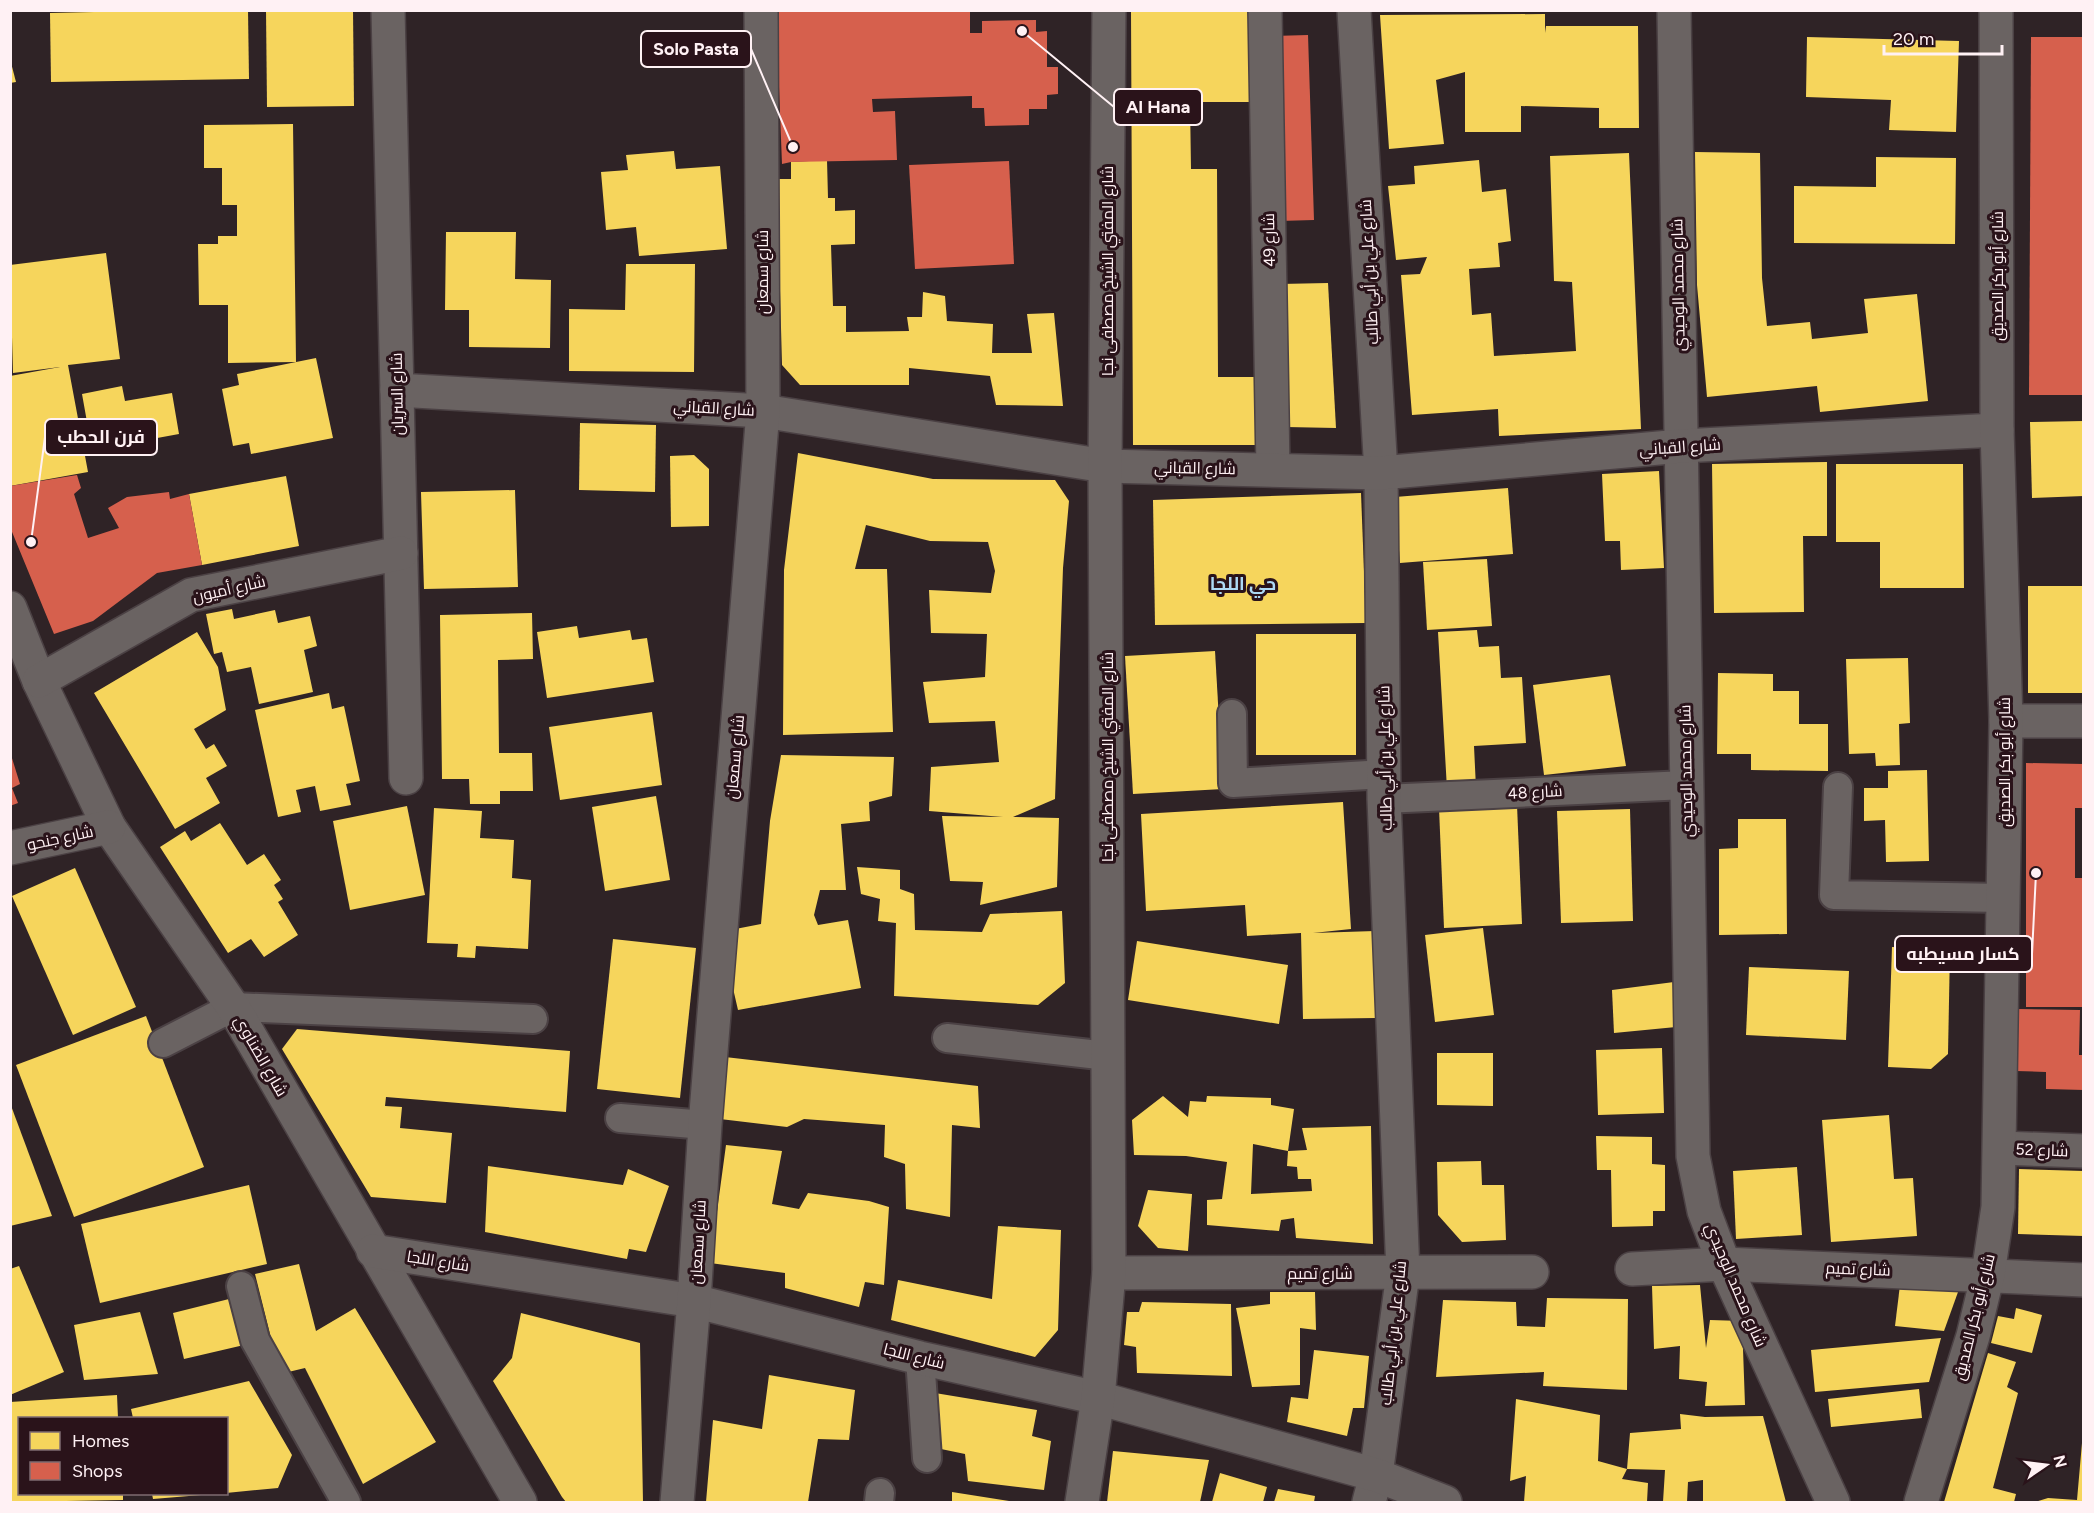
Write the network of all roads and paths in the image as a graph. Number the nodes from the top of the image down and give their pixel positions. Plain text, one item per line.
1 (388, 10) edge
2 (761, 10) edge
3 (1109, 10) edge
4 (1265, 10) edge
5 (1354, 10) edge
6 (1674, 10) edge
7 (1996, 10) edge
8 (397, 390) junction
9 (763, 411) junction
10 (1997, 430) junction
11 (1681, 446) junction
12 (1105, 466) junction
13 (1273, 469) junction
14 (1381, 472) junction
15 (401, 553) junction
16 (10, 608) edge
17 (39, 681) junction
18 (1232, 714) dead end
19 (2006, 721) junction
20 (2084, 721) edge
21 (406, 778) dead end
22 (1686, 784) junction
23 (1385, 787) junction
24 (1838, 787) dead end
25 (109, 827) junction
26 (10, 848) edge
27 (2003, 898) junction
28 (233, 1007) junction
29 (533, 1019) dead end
30 (947, 1038) dead end
31 (163, 1043) dead end
32 (1108, 1056) junction
33 (620, 1118) dead end
34 (705, 1125) junction
35 (2001, 1148) junction
36 (2084, 1151) edge
37 (373, 1251) junction
38 (1724, 1264) junction
39 (1632, 1269) dead end
40 (1532, 1272) dead end
41 (1109, 1273) junction
42 (1403, 1273) junction
43 (1988, 1274) junction
44 (2084, 1280) edge
45 (241, 1286) dead end
46 (694, 1301) junction
47 (920, 1358) junction
48 (1098, 1398) junction
49 (927, 1458) dead end
50 (1372, 1489) edge
51 (346, 1503) edge
52 (519, 1503) edge
53 (677, 1503) edge
54 (1082, 1503) edge
55 (1445, 1503) edge
56 (1833, 1503) edge
57 (1921, 1503) edge

1 - 8 street, شارع السريان
2 - 9 street, شارع سمعان
3 - 12 street, شارع المفتي الشيخ مصطفى نجا
4 - 13 street, شارع 49
5 - 14 street, شارع علي بن أبي طالب
6 - 11 street, شارع محمد الوحيدي
7 - 10 street, شارع أبو بكر الصديق
8 - 9 street, شارع القباني
8 - 15 street, شارع السريان
9 - 12 street, شارع القباني
9 - 34 street, شارع سمعان
10 - 11 street, شارع القباني
10 - 19 street, شارع أبو بكر الصديق
11 - 14 street, شارع القباني
11 - 22 street, شارع محمد الوحيدي
12 - 13 street, شارع القباني
12 - 32 street, شارع المفتي الشيخ مصطفى نجا
13 - 14 street, شارع القباني
14 - 23 street, شارع علي بن أبي طالب
15 - 17 street, شارع أميون
15 - 21 street, شارع السريان
16 - 17 street, شارع الضناوي
17 - 25 street, شارع الضناوي
18 - 23 street, شارع 48
19 - 20 street
19 - 27 street, شارع أبو بكر الصديق
22 - 23 street, شارع 48
22 - 38 street, شارع محمد الوحيدي
23 - 42 street, شارع علي بن أبي طالب
24 - 27 street
25 - 26 street, شارع جنحو
25 - 28 street, شارع الضناوي
27 - 35 street, شارع أبو بكر الصديق
28 - 29 street
28 - 31 street
28 - 37 street, شارع الضناوي
30 - 32 street
32 - 41 street, شارع المفتي الشيخ مصطفى نجا
33 - 34 street
34 - 46 street, شارع سمعان
35 - 36 street, شارع 52
35 - 43 street, شارع أبو بكر الصديق
37 - 46 street, شارع اللجا
37 - 52 street, شارع الضناوي
38 - 39 street, شارع تميم
38 - 43 street, شارع تميم
38 - 56 street, شارع محمد الوحيدي
40 - 42 street, شارع تميم
41 - 42 street, شارع تميم
41 - 48 street, شارع المفتي الشيخ مصطفى نجا
42 - 50 street, شارع علي بن أبي طالب
43 - 44 street, شارع تميم
43 - 57 street, شارع أبو بكر الصديق
45 - 51 street
46 - 47 street, شارع اللجا
46 - 53 street, شارع سمعان
47 - 48 street, شارع اللجا
47 - 49 street
48 - 50 street, شارع اللجا
48 - 54 street, شارع المفتي الشيخ مصطفى نجا
50 - 55 street, شارع اللجا

